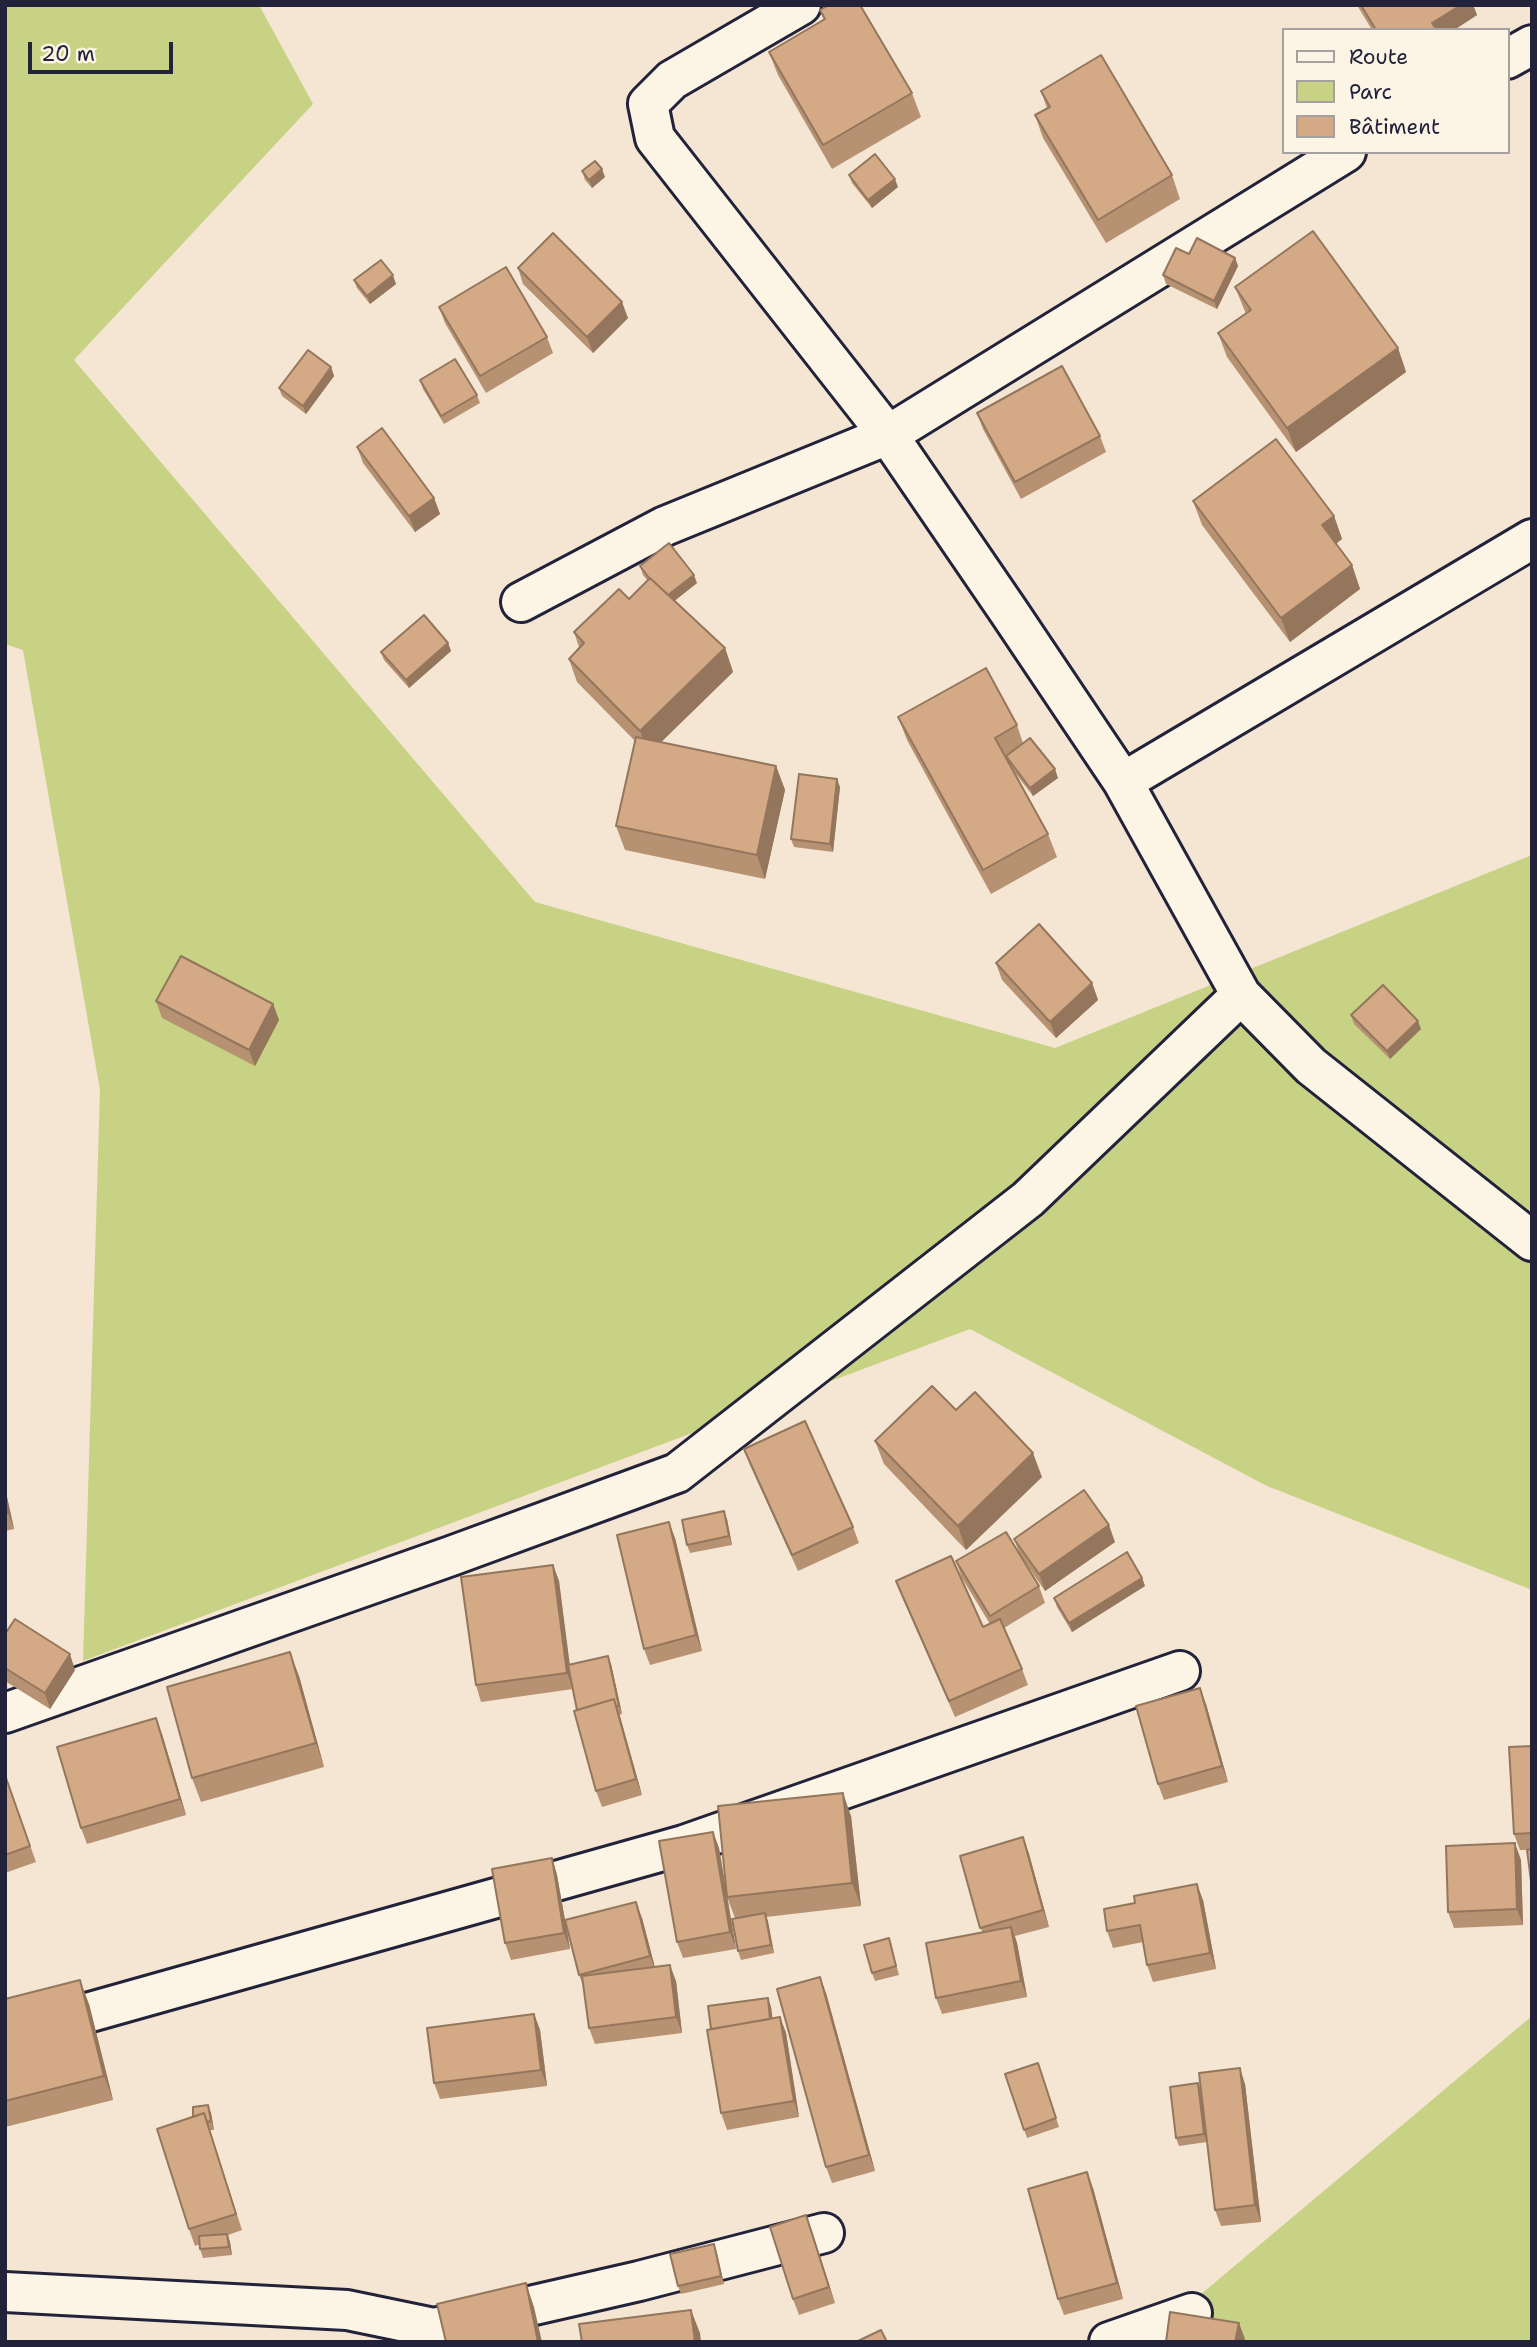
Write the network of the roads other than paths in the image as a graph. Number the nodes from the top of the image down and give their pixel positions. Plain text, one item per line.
1 (801, 5) edge
2 (1532, 45) edge
3 (1509, 58) edge
4 (1343, 154) edge
5 (888, 435) junction
6 (1532, 539) edge
7 (521, 602) dead end
8 (1123, 782) junction
9 (1241, 995) junction
10 (1532, 1241) edge
11 (1180, 1671) dead end
12 (5, 1713) edge
13 (5, 2036) edge
14 (824, 2232) dead end
15 (5, 2292) edge
16 (1192, 2313) edge
17 (348, 2326) edge
18 (1109, 2342) edge

1 - 5 street
2 - 3 street
4 - 5 street
5 - 7 street
5 - 8 street
6 - 8 street
8 - 9 street
9 - 10 street
9 - 12 street
11 - 13 street
14 - 17 street
15 - 17 street
16 - 18 street

